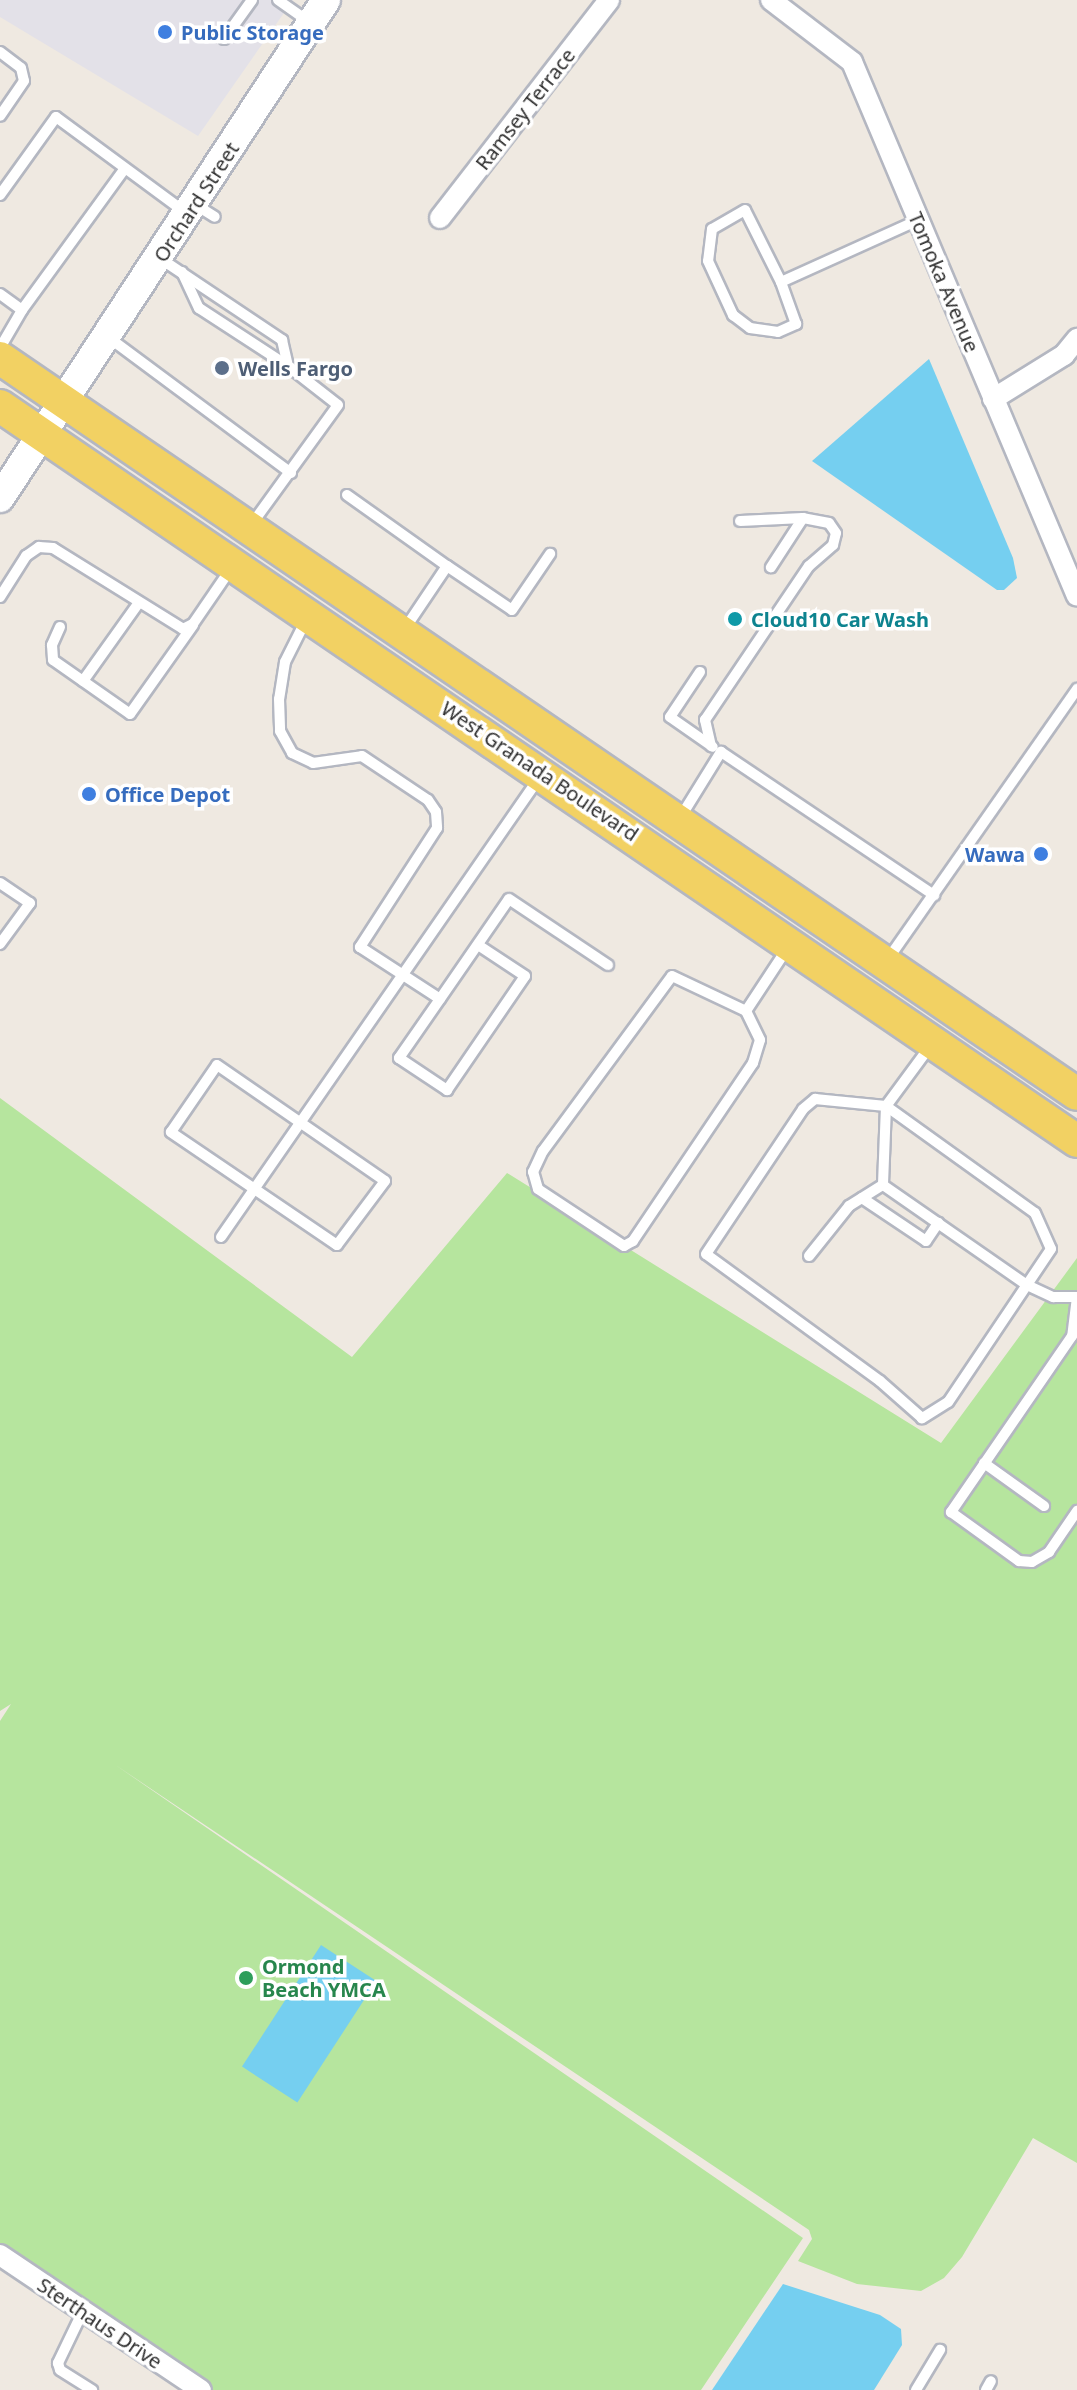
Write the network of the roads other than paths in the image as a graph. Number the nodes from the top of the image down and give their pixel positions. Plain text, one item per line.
1 (252, 0) edge
2 (278, 0) edge
3 (609, 0) edge
4 (771, 0) edge
5 (319, 12) edge
6 (224, 39) dead end
7 (0, 52) edge
8 (0, 116) edge
9 (123, 171) junction
10 (0, 195) edge
11 (199, 212) junction
12 (440, 218) dead end
13 (918, 220) junction
14 (171, 265) junction
15 (781, 282) junction
16 (0, 294) edge
17 (22, 310) junction
18 (108, 337) junction
19 (1077, 339) edge
20 (0, 348) edge
21 (0, 358) edge
22 (288, 366) junction
23 (993, 399) junction
24 (65, 403) junction
25 (0, 406) edge
26 (42, 436) junction
27 (291, 473) junction
28 (347, 495) dead end
29 (0, 498) edge
30 (803, 518) junction
31 (740, 521) dead end
32 (249, 528) junction
33 (550, 554) dead end
34 (233, 565) junction
35 (447, 566) junction
36 (771, 567) dead end
37 (1077, 596) edge
38 (0, 597) edge
39 (138, 604) junction
40 (309, 616) junction
41 (193, 624) junction
42 (60, 627) dead end
43 (402, 632) junction
44 (700, 672) dead end
45 (83, 681) junction
46 (1077, 689) edge
47 (563, 740) junction
48 (716, 749) junction
49 (542, 773) junction
50 (679, 819) junction
51 (0, 883) edge
52 (934, 895) junction
53 (792, 942) junction
54 (0, 944) edge
55 (478, 945) junction
56 (887, 961) junction
57 (608, 965) dead end
58 (400, 975) junction
59 (440, 999) junction
60 (746, 1011) junction
61 (935, 1040) junction
62 (1077, 1094) edge
63 (886, 1106) junction
64 (299, 1122) junction
65 (1077, 1141) edge
66 (883, 1185) junction
67 (253, 1189) junction
68 (862, 1198) junction
69 (938, 1223) junction
70 (221, 1237) dead end
71 (809, 1256) dead end
72 (1027, 1285) junction
73 (1077, 1297) edge
74 (1074, 1338) edge
75 (984, 1463) junction
76 (1044, 1506) dead end
77 (1077, 1511) edge
78 (0, 2255) edge
79 (83, 2311) junction
80 (940, 2350) dead end
81 (92, 2390) edge
82 (201, 2390) edge
83 (916, 2390) edge

1 - 6 lane
2 - 5 lane
3 - 12 street, Ramsey Terrace
4 - 13 street, Tomoka Avenue
5 - 11 street, Orchard Street
7 - 8 lane
9 - 10 lane
9 - 11 lane
9 - 17 lane
11 - 14 street, Orchard Street
13 - 15 lane
13 - 23 street, Tomoka Avenue
14 - 18 street, Orchard Street
14 - 22 lane
14 - 22 lane
15 - 15 lane
16 - 17 lane
17 - 20 lane
18 - 24 street, Orchard Street
18 - 27 lane
19 - 23 street
21 - 24 main road, West Granada Boulevard
22 - 27 lane
23 - 37 street, Tomoka Avenue
24 - 26 street, Orchard Street
24 - 32 main road, West Granada Boulevard
25 - 26 main road, West Granada Boulevard
26 - 29 street, Orchard Street
26 - 34 main road, West Granada Boulevard
27 - 32 lane
28 - 35 lane
30 - 31 lane
30 - 36 lane
30 - 48 lane
32 - 43 main road, West Granada Boulevard
33 - 35 lane
34 - 40 main road, West Granada Boulevard
34 - 41 lane
35 - 43 lane
38 - 39 lane
39 - 41 lane
39 - 45 lane
40 - 49 main road, West Granada Boulevard
40 - 58 lane
41 - 45 lane
42 - 45 lane
43 - 47 main road, West Granada Boulevard
44 - 48 lane
46 - 52 lane
47 - 49 street
47 - 50 main road, West Granada Boulevard
48 - 50 lane
48 - 52 lane
49 - 53 main road, West Granada Boulevard
49 - 58 lane
50 - 56 main road, West Granada Boulevard
51 - 54 lane
52 - 56 lane
53 - 60 lane
53 - 61 main road, West Granada Boulevard
55 - 57 lane
55 - 59 lane
55 - 59 lane
56 - 62 main road, West Granada Boulevard
58 - 59 lane
58 - 64 lane
60 - 60 lane
61 - 63 lane
61 - 65 main road, West Granada Boulevard
63 - 66 lane
63 - 72 lane
63 - 72 lane
64 - 67 lane
64 - 67 lane
64 - 67 lane
66 - 68 lane
66 - 69 lane
67 - 70 lane
68 - 69 lane
68 - 71 lane
69 - 72 lane
72 - 73 lane
73 - 74 lane
74 - 75 lane
75 - 76 lane
75 - 77 lane
78 - 79 street, Sterthaus Drive
79 - 81 lane
79 - 82 street, Sterthaus Drive
80 - 83 lane

